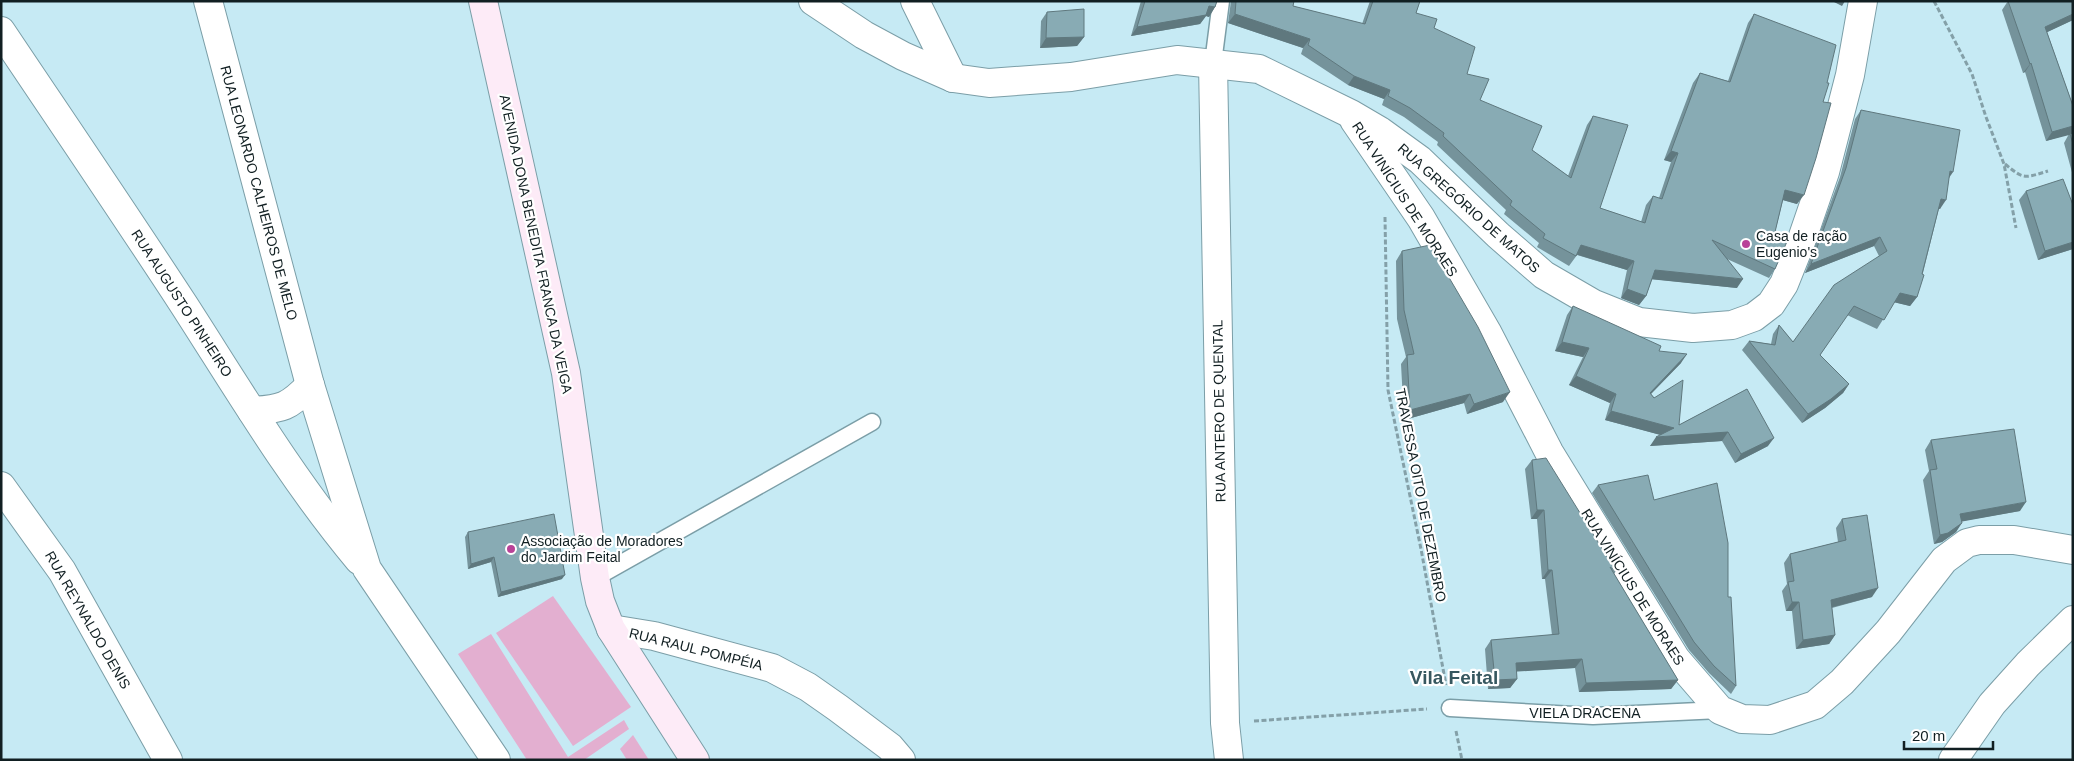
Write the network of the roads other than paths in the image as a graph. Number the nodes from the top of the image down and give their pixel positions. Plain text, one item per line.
1 (208, 1) edge
2 (483, 1) edge
3 (813, 1) edge
4 (915, 1) edge
5 (1221, 1) edge
6 (1863, 1) edge
7 (1, 32) edge
8 (1213, 63) junction
9 (953, 78) junction
10 (1351, 114) junction
11 (310, 385) junction
12 (252, 411) junction
13 (872, 422) dead end
14 (1, 486) edge
15 (2073, 550) edge
16 (367, 569) junction
17 (595, 578) junction
18 (2073, 620) edge
19 (611, 630) junction
20 (1450, 708) road end
21 (1720, 710) junction
22 (168, 760) edge
23 (496, 760) edge
24 (696, 760) edge
25 (901, 760) edge
26 (1229, 760) edge
27 (1953, 760) edge

1 - 11 street, RUA LEONARDO CALHEIROS DE MELO
2 - 17 main road, AVENIDA DONA BENEDITA FRANCA DA VEIGA
3 - 9 street, RUA GREGÓRIO DE MATOS
4 - 9 street
5 - 8 lane
6 - 10 street, RUA GREGÓRIO DE MATOS
7 - 12 street, RUA AUGUSTO PINHEIRO
8 - 9 street, RUA GREGÓRIO DE MATOS
8 - 10 street, RUA GREGÓRIO DE MATOS
8 - 26 street, RUA ANTERO DE QUENTAL
10 - 21 street, RUA VINÍCIUS DE MORAES
11 - 12 street
11 - 16 street, RUA LEONARDO CALHEIROS DE MELO
12 - 16 street, RUA AUGUSTO PINHEIRO
13 - 17 lane
14 - 22 street, RUA REYNALDO DENIS
15 - 21 street, RUA VINÍCIUS DE MORAES
16 - 23 street, RUA LEONARDO CALHEIROS DE MELO
17 - 19 main road, AVENIDA DONA BENEDITA FRANCA DA VEIGA
18 - 27 street
19 - 24 main road, AVENIDA DONA BENEDITA FRANCA DA VEIGA
19 - 25 street, RUA RAUL POMPÉIA
20 - 21 lane, VIELA DRACENA

